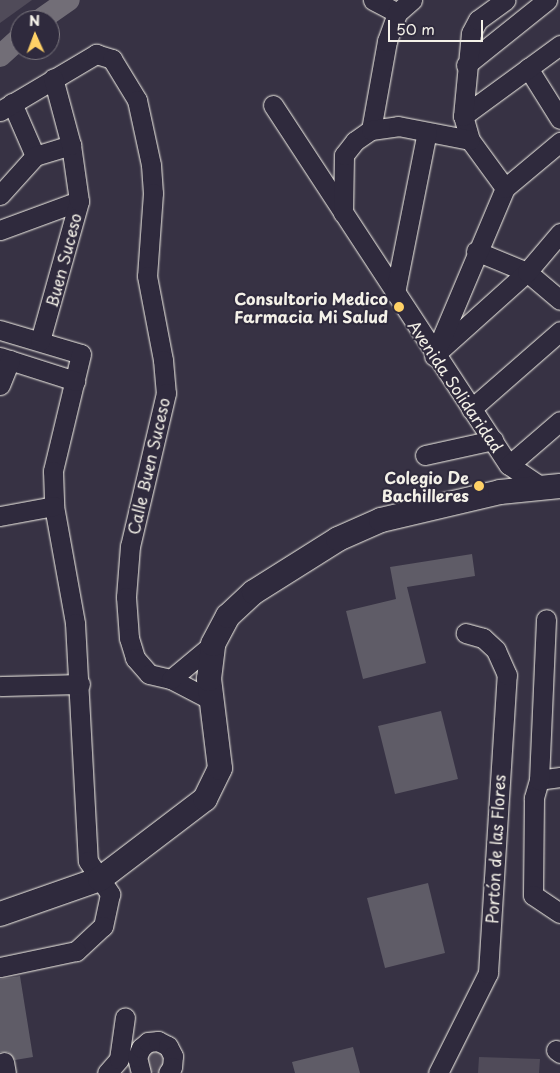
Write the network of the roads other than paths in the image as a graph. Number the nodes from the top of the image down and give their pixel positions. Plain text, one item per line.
1 (373, 0) edge
2 (412, 0) edge
3 (506, 0) edge
4 (547, 0) edge
5 (397, 13) junction
6 (560, 45) edge
7 (466, 65) junction
8 (528, 68) junction
9 (53, 78) junction
10 (273, 105) dead end
11 (6, 107) edge
12 (462, 116) junction
13 (560, 119) edge
14 (371, 130) junction
15 (427, 132) junction
16 (470, 140) junction
17 (560, 142) edge
18 (70, 145) junction
19 (35, 156) junction
20 (505, 188) junction
21 (0, 196) edge
22 (79, 201) junction
23 (343, 214) junction
24 (0, 230) edge
25 (560, 233) edge
26 (476, 250) junction
27 (526, 272) junction
28 (395, 293) junction
29 (560, 300) edge
30 (0, 330) edge
31 (560, 331) edge
32 (40, 341) junction
33 (434, 356) junction
34 (5, 358) edge
35 (75, 381) junction
36 (0, 385) edge
37 (471, 410) junction
38 (560, 421) edge
39 (493, 440) junction
40 (425, 455) dead end
41 (509, 465) junction
42 (550, 486) edge
43 (54, 506) junction
44 (1, 521) edge
45 (546, 620) dead end
46 (466, 633) dead end
47 (213, 644) junction
48 (171, 680) junction
49 (80, 684) junction
50 (0, 686) edge
51 (211, 700) junction
52 (560, 776) edge
53 (539, 780) junction
54 (100, 879) junction
55 (560, 913) edge
56 (0, 914) edge
57 (0, 967) edge
58 (125, 1016) dead end
59 (107, 1073) edge
60 (141, 1073) edge
61 (168, 1073) edge
62 (438, 1073) edge

1 - 5 street
2 - 5 street
3 - 7 street
4 - 7 street
5 - 14 street
6 - 8 street
7 - 12 street
8 - 12 street
8 - 13 street
9 - 11 street
9 - 18 street, Buen Suceso
9 - 48 street, Calle Buen Suceso
10 - 23 street, Avenida Solidaridad
11 - 19 street
12 - 16 street
14 - 15 street
14 - 23 street
15 - 16 street
15 - 28 street
16 - 20 street
17 - 20 street
18 - 19 street
18 - 22 street, Buen Suceso
19 - 21 street
20 - 26 street
22 - 24 street
22 - 32 street, Buen Suceso
23 - 28 street, Avenida Solidaridad
25 - 27 street
26 - 27 street
26 - 33 street
27 - 29 street
27 - 33 street
28 - 33 street, Avenida Solidaridad
30 - 32 street
31 - 37 street
32 - 35 street
33 - 37 street, Avenida Solidaridad
34 - 35 street
34 - 36 street
35 - 43 street
37 - 39 street, Avenida Solidaridad
38 - 41 street
39 - 40 street
39 - 41 street, Avenida Solidaridad
41 - 42 street, Avenida Solidaridad
42 - 47 main road
43 - 44 street
43 - 49 street
45 - 53 street
46 - 62 street, Portón de las Flores
47 - 48 street
47 - 51 main road
48 - 51 street, Calle Buen Suceso
49 - 50 street
49 - 54 street
51 - 54 main road
52 - 53 street
53 - 55 street
54 - 56 main road
54 - 57 street
58 - 59 street
60 - 61 street

